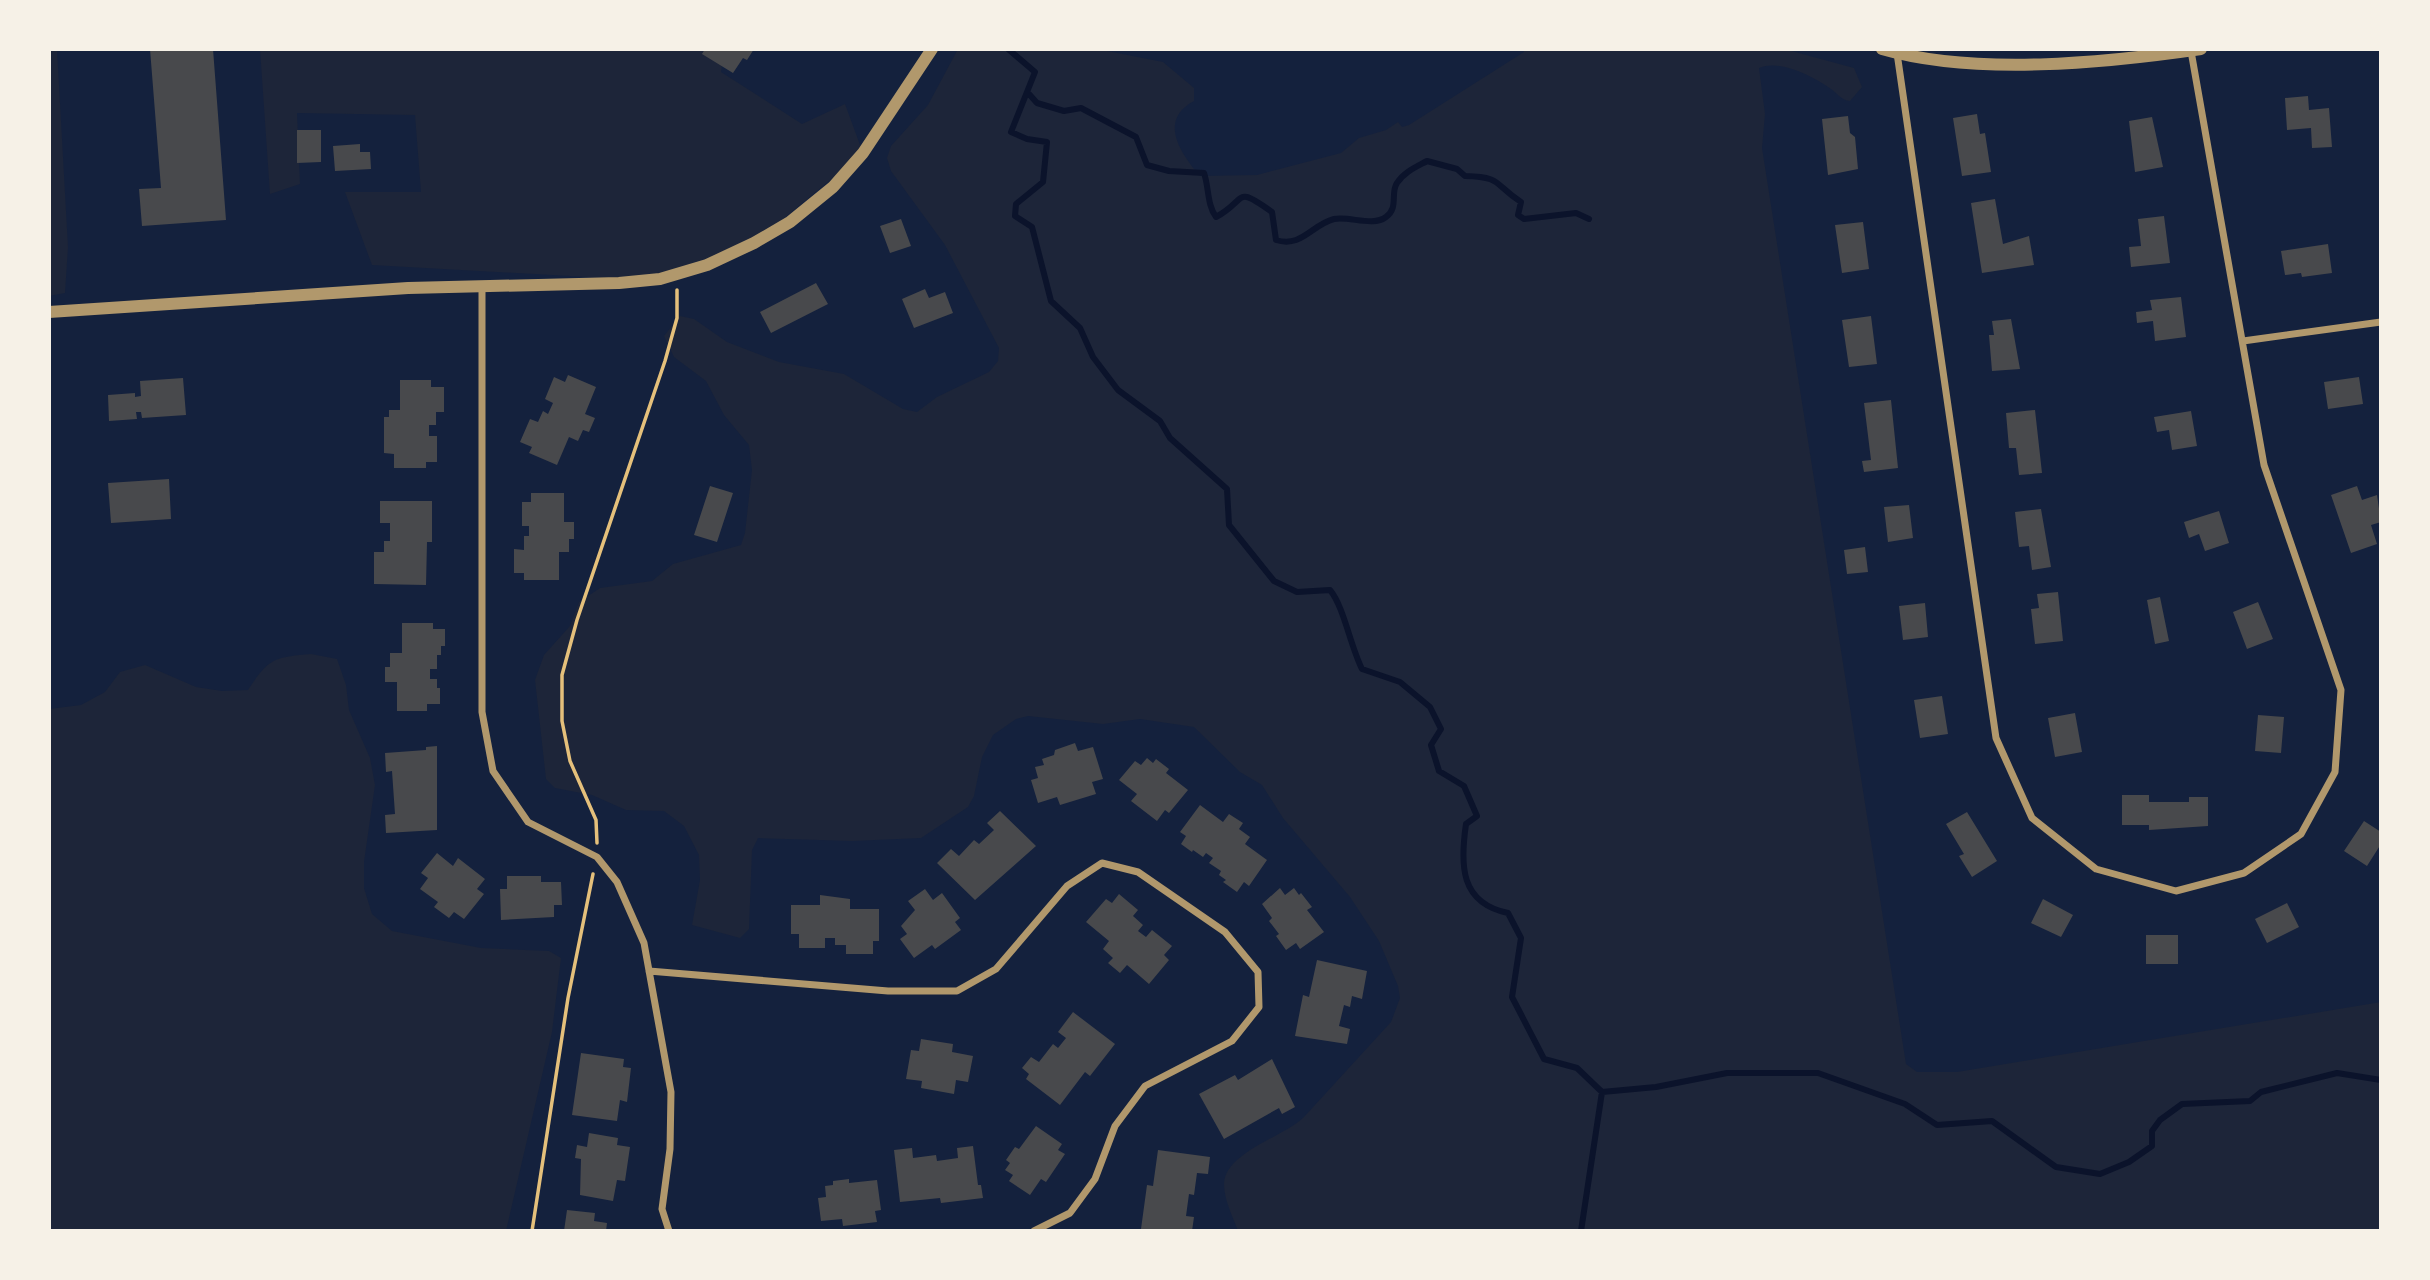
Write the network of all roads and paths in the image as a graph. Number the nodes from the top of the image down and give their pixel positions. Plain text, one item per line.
1 (932, 49) edge
2 (1882, 49) edge
3 (2196, 50) edge
4 (1897, 53) junction
5 (673, 275) junction
6 (482, 286) junction
7 (49, 312) edge
8 (2381, 322) edge
9 (2243, 341) junction
10 (589, 803) dead end
11 (585, 911) dead end
12 (649, 971) junction
13 (532, 1231) edge
14 (669, 1231) edge
15 (1034, 1231) edge

1 - 5 street
2 - 4 street
3 - 4 street
3 - 9 street
4 - 9 street
5 - 6 street
5 - 10 path
6 - 7 street
6 - 12 street
8 - 9 street
11 - 13 path
12 - 14 street
12 - 15 street

